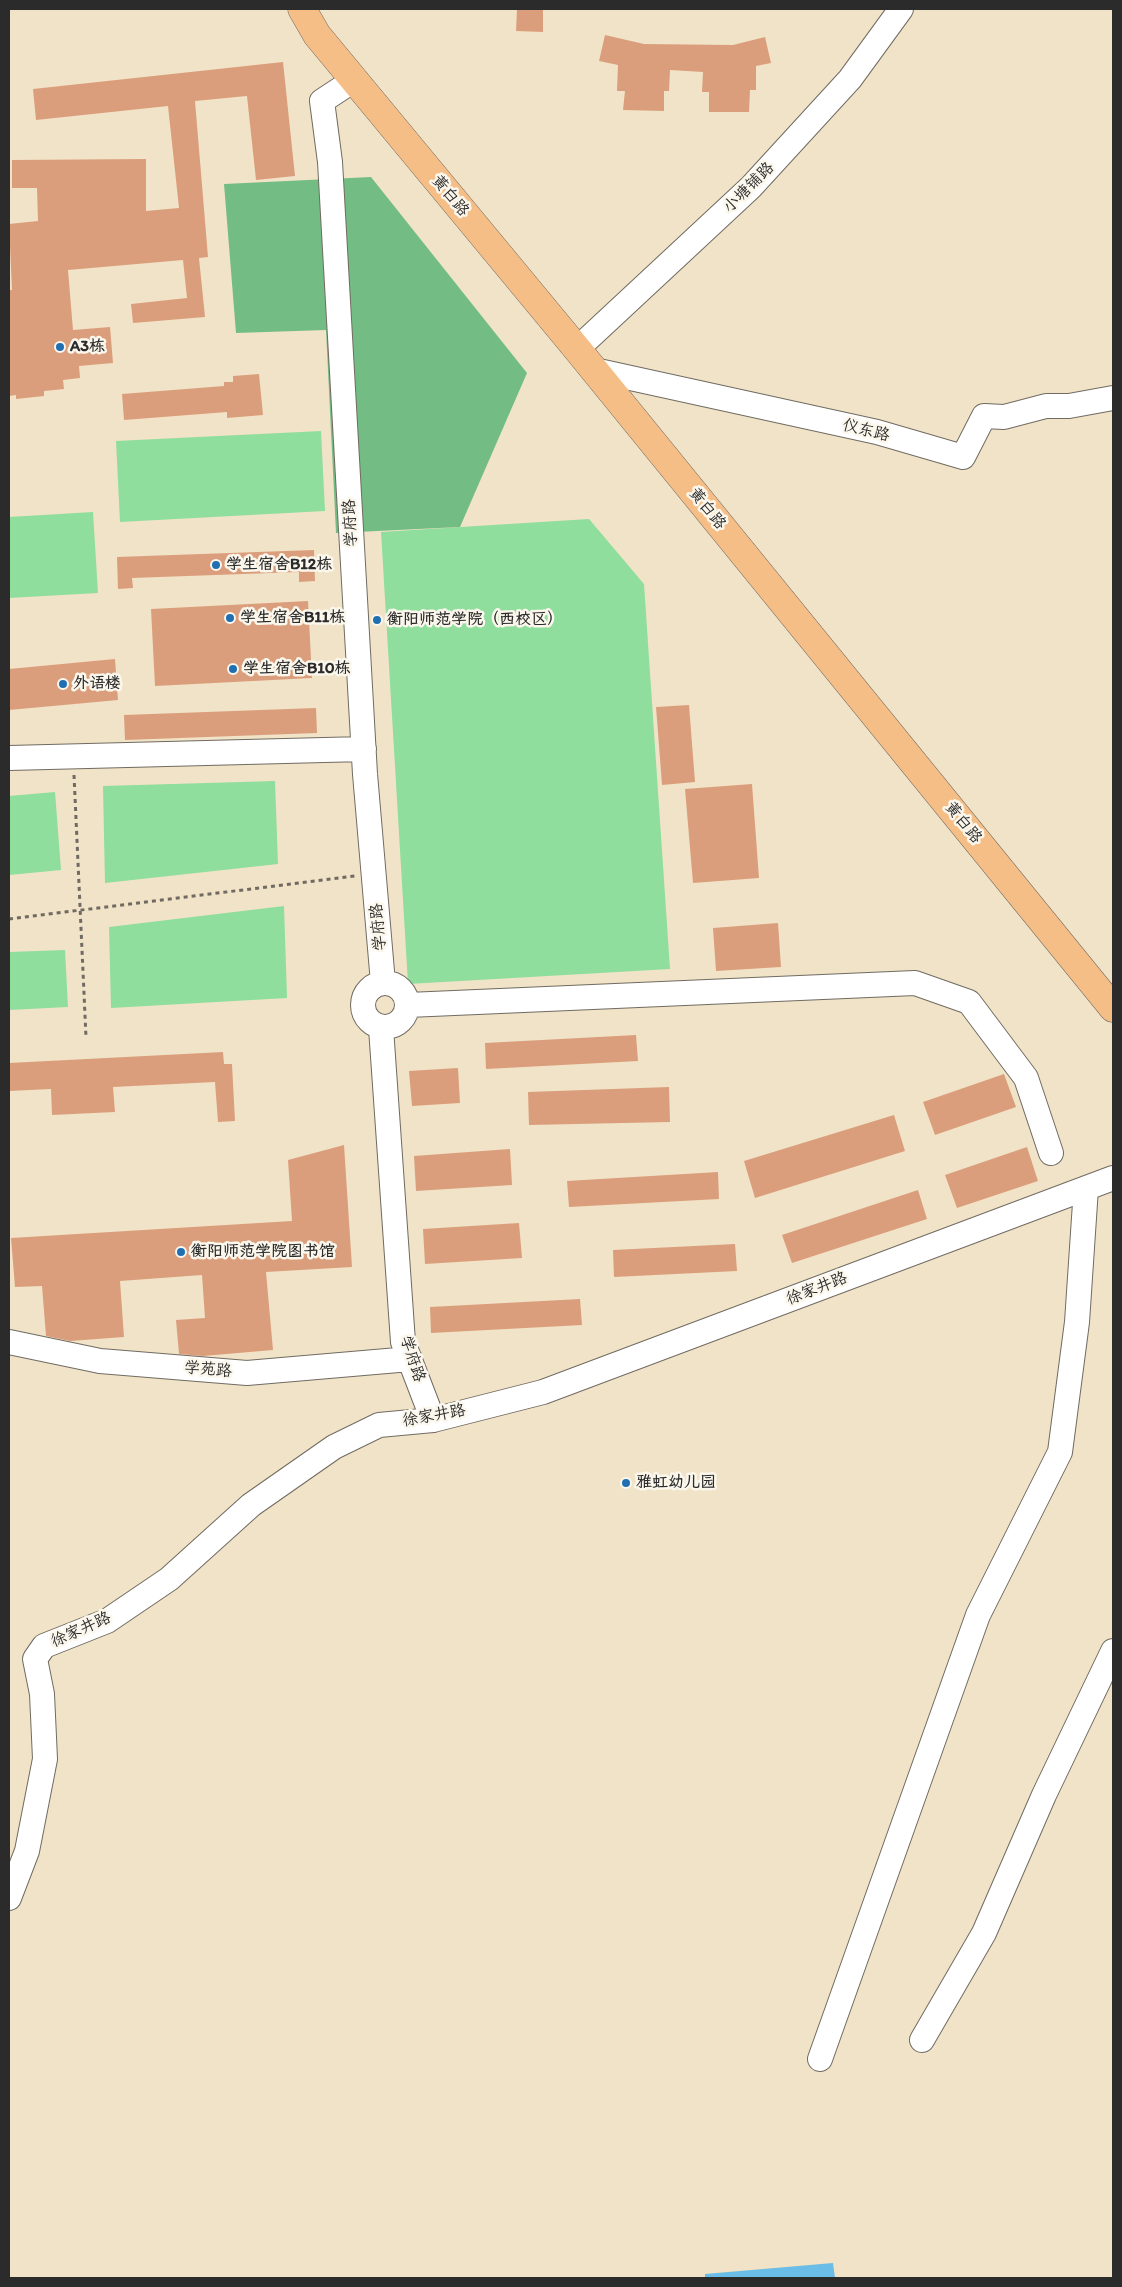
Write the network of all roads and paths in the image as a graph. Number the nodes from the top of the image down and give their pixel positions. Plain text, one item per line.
1 (302, 9) edge
2 (901, 9) edge
3 (354, 80) junction
4 (577, 349) junction
5 (594, 370) junction
6 (1113, 398) edge
7 (364, 748) junction
8 (74, 757) junction
9 (9, 758) edge
10 (374, 874) junction
11 (80, 910) junction
12 (9, 919) edge
13 (383, 983) junction
14 (408, 1005) junction
15 (1113, 1008) edge
16 (381, 1028) junction
17 (86, 1037) dead end
18 (1051, 1153) dead end
19 (1113, 1178) edge
20 (1086, 1188) junction
21 (9, 1342) edge
22 (410, 1359) junction
23 (434, 1420) junction
24 (1113, 1651) edge
25 (9, 1898) edge
26 (922, 2040) dead end
27 (820, 2059) dead end

1 - 3 main road, 黄白路
2 - 4 street, 小塘铺路
3 - 4 main road, 黄白路
3 - 7 street, 学府路
4 - 5 main road, 黄白路
5 - 6 street, 仪东路
5 - 15 main road, 黄白路
7 - 8 street
7 - 10 street, 学府路
8 - 9 street
8 - 11 path
10 - 11 path
10 - 13 street, 学府路
11 - 12 path
11 - 17 path
13 - 14 street
13 - 16 street
14 - 16 street
14 - 18 street
16 - 22 street, 学府路
19 - 20 street, 徐家井路
20 - 23 street, 徐家井路
20 - 27 street
21 - 22 street, 学苑路
22 - 23 street, 学府路
23 - 25 street, 徐家井路
24 - 26 street

